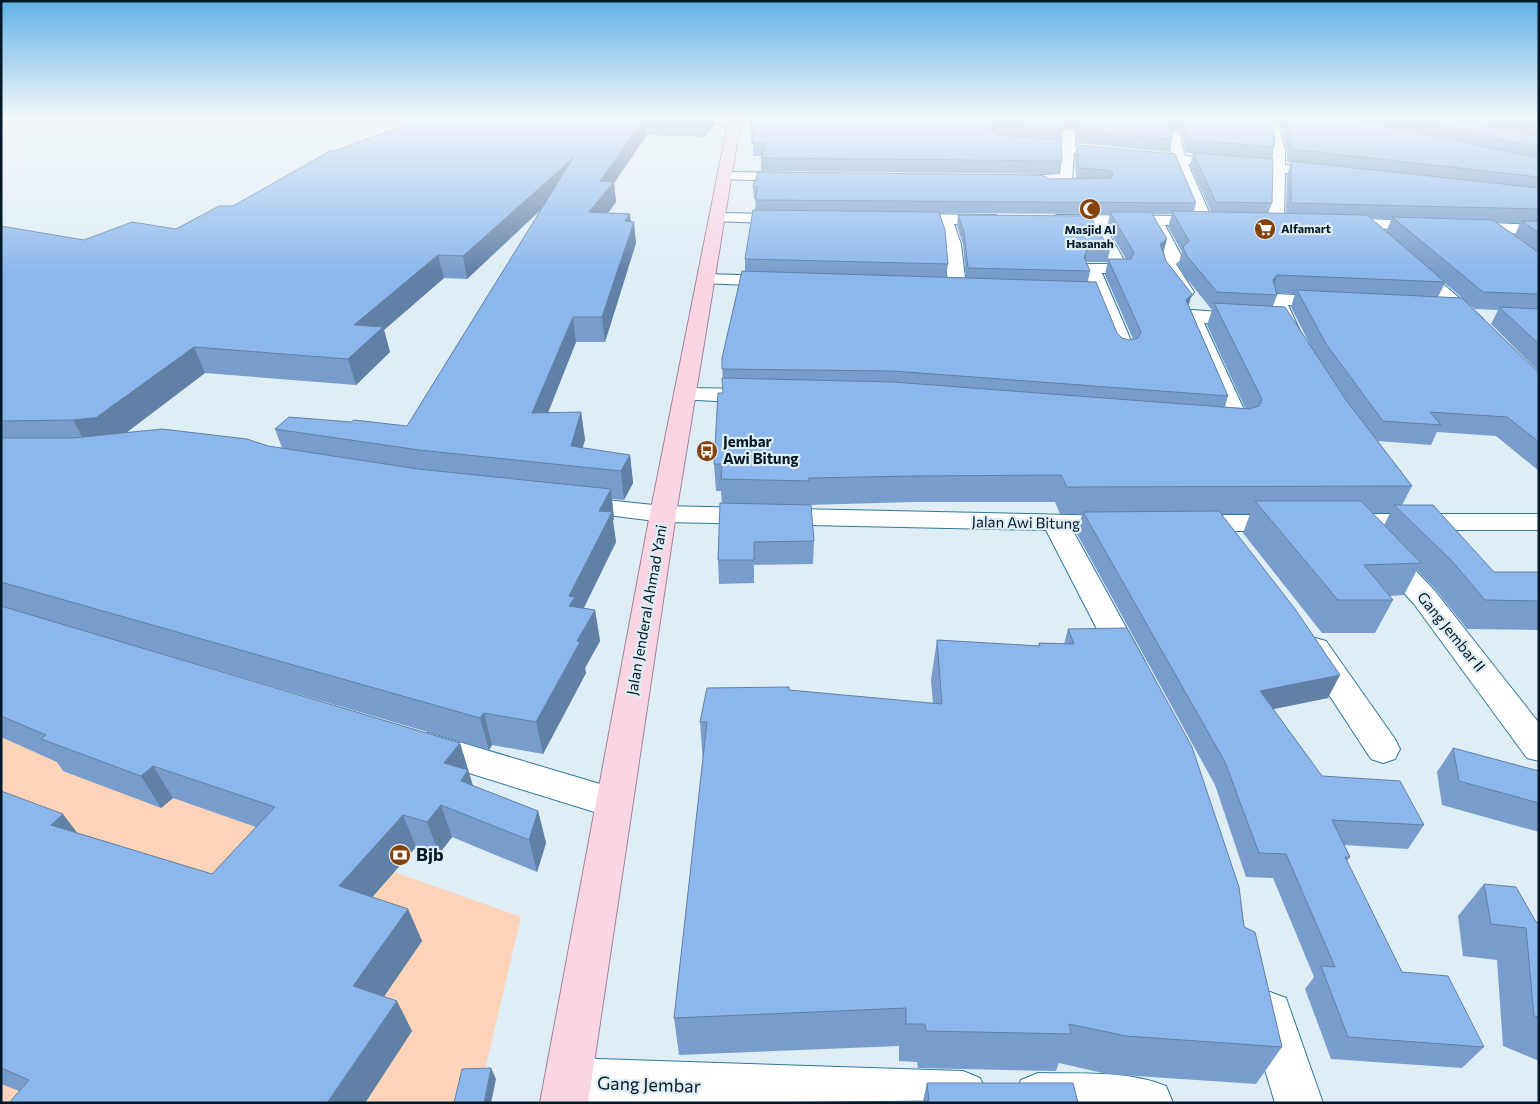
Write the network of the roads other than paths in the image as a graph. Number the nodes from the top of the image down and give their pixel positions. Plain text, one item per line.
1 (725, 170) edge
2 (1066, 170) edge
3 (1183, 170) edge
4 (1279, 170) edge
5 (1300, 170) edge
6 (1338, 174) edge
7 (723, 180) junction
8 (804, 180) edge
9 (1082, 184) edge
10 (717, 218) junction
11 (806, 219) edge
12 (886, 219) edge
13 (945, 220) junction
14 (1014, 220) edge
15 (1044, 220) edge
16 (1094, 220) junction
17 (1154, 220) junction
18 (1205, 221) junction
19 (1223, 221) edge
20 (1258, 222) edge
21 (1276, 222) junction
22 (1296, 222) edge
23 (1325, 223) edge
24 (1364, 224) junction
25 (1490, 228) junction
26 (1539, 230) edge
27 (1387, 244) edge
28 (1515, 246) edge
29 (1401, 256) edge
30 (706, 278) junction
31 (793, 281) edge
32 (938, 286) edge
33 (957, 286) junction
34 (976, 287) edge
35 (1044, 289) edge
36 (1101, 291) junction
37 (1355, 303) edge
38 (1432, 307) edge
39 (1473, 314) junction
40 (1204, 317) junction
41 (1285, 323) junction
42 (1490, 337) edge
43 (1125, 350) edge
44 (1302, 353) edge
45 (685, 394) junction
46 (778, 396) edge
47 (1201, 422) edge
48 (556, 502) edge
49 (1405, 502) edge
50 (663, 514) junction
51 (1328, 522) junction
52 (1422, 522) junction
53 (1171, 523) edge
54 (1219, 523) junction
55 (1056, 524) junction
56 (1142, 524) edge
57 (1536, 524) edge
58 (1243, 554) edge
59 (1297, 624) edge
60 (1143, 689) edge
61 (397, 738) edge
62 (1539, 748) edge
63 (1383, 749) dead end
64 (614, 803) junction
65 (1259, 982) edge
66 (566, 1092) edge
67 (1091, 1100) edge
68 (1149, 1103) edge
69 (1299, 1103) edge

1 - 7 main road, Jalan Jenderal Ahmad Yani
2 - 9 street
3 - 18 street
4 - 21 street
5 - 6 street
7 - 8 street
7 - 10 main road, Jalan Jenderal Ahmad Yani
10 - 11 street
10 - 30 main road, Jalan Jenderal Ahmad Yani
12 - 13 street
13 - 14 street
13 - 33 street
15 - 16 street
16 - 17 street
16 - 36 street
17 - 18 street
17 - 40 street
18 - 19 street
20 - 21 street
21 - 22 street
23 - 24 street
24 - 25 street
24 - 27 street
25 - 26 street
25 - 28 street
29 - 39 street
30 - 31 street
30 - 45 main road, Jalan Jenderal Ahmad Yani
32 - 33 street
33 - 34 street
35 - 36 street
36 - 43 street
37 - 41 street
38 - 39 street
39 - 42 street
40 - 41 street
40 - 47 street
41 - 44 street
45 - 46 street
45 - 50 main road, Jalan Jenderal Ahmad Yani
48 - 50 street, Jalan Awi Bitung
49 - 52 street
50 - 55 street, Jalan Awi Bitung
50 - 64 main road, Jalan Jenderal Ahmad Yani
51 - 52 street
51 - 54 street
51 - 62 street, Gang Jembar II
52 - 57 street
53 - 54 street
54 - 58 street
55 - 56 street, Jalan Awi Bitung
55 - 60 street
59 - 63 street
61 - 64 street
64 - 66 main road, Jalan Jenderal Ahmad Yani
65 - 69 street
66 - 67 street, Gang Jembar
67 - 68 street, Gang Jembar

